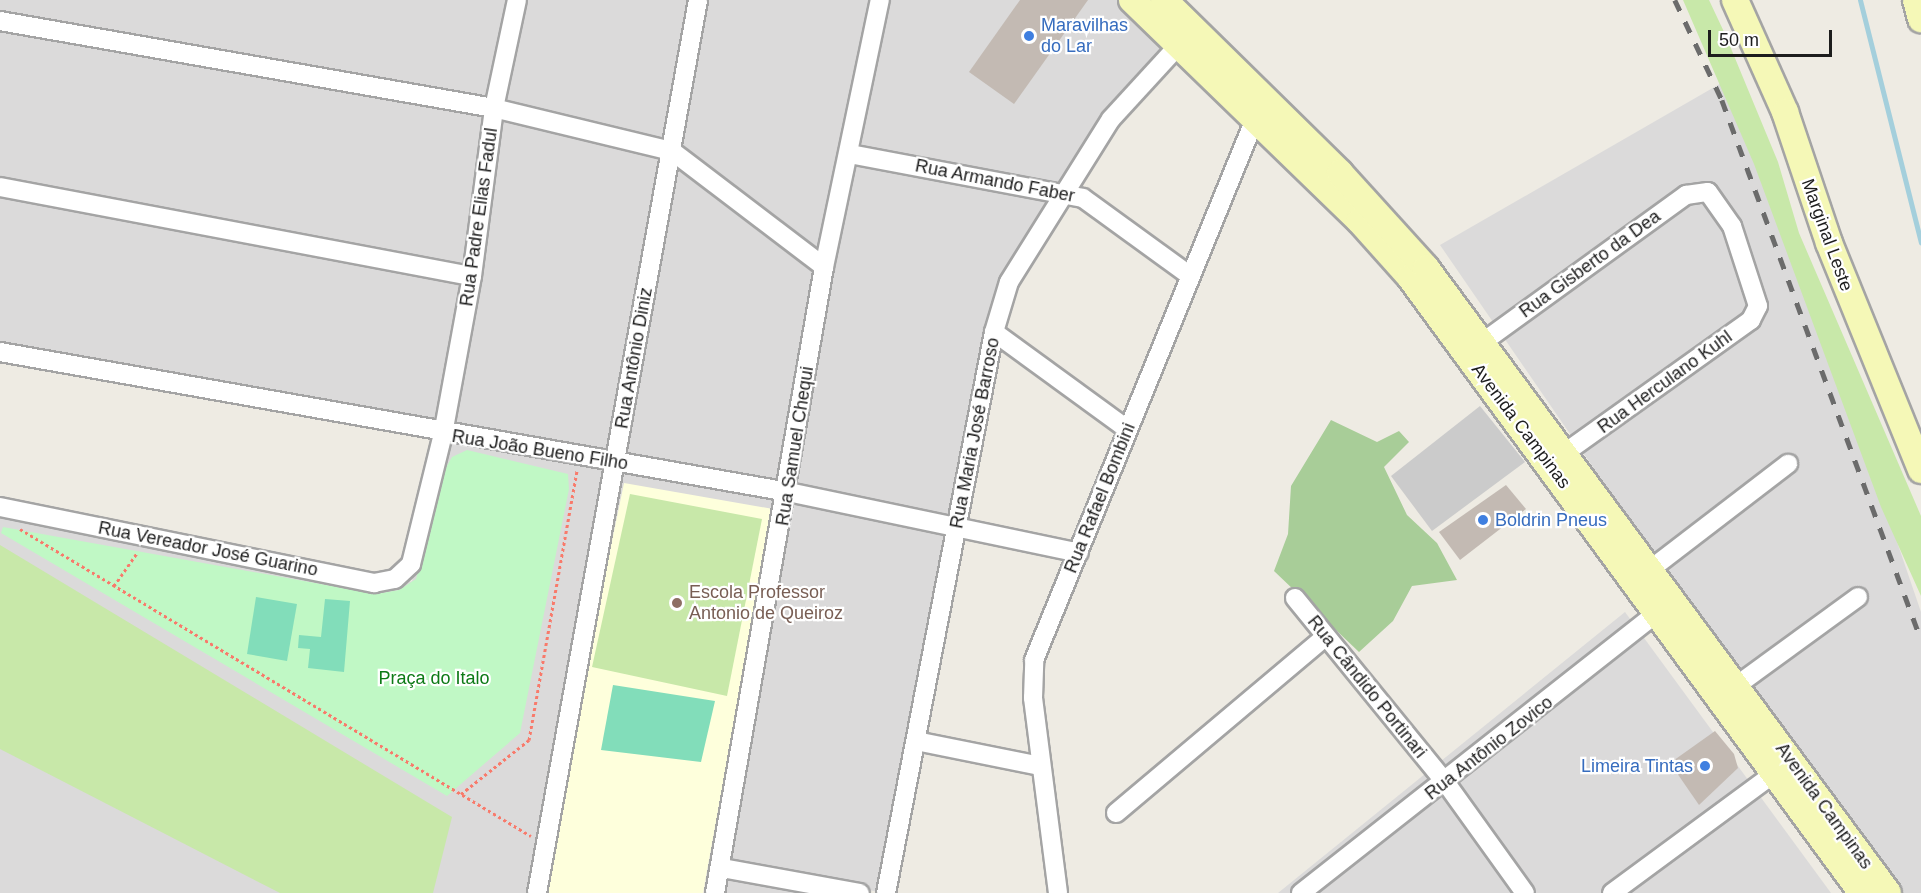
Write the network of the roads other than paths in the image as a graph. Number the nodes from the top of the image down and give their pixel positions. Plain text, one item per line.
1 (517, 0) edge
2 (698, 0) edge
3 (880, 0) edge
4 (1132, 0) edge
5 (1164, 0) edge
6 (1735, 0) edge
7 (1916, 0) edge
8 (1921, 19) edge
9 (0, 21) edge
10 (1186, 37) junction
11 (494, 108) junction
12 (1255, 119) junction
13 (672, 151) junction
14 (849, 153) junction
15 (0, 187) edge
16 (1698, 190) joint
17 (1062, 192) junction
18 (824, 267) junction
19 (1189, 275) junction
20 (472, 276) junction
21 (994, 332) junction
22 (1483, 342) junction
23 (0, 352) edge
24 (1127, 429) junction
25 (443, 434) junction
26 (1566, 452) junction
27 (614, 462) junction
28 (1788, 464) dead end
29 (1921, 470) edge
30 (788, 492) junction
31 (5, 515) edge
32 (957, 524) junction
33 (1080, 553) junction
34 (411, 564) joint
35 (1651, 569) junction
36 (1858, 597) dead end
37 (1294, 598) dead end
38 (1666, 607) junction
39 (1325, 637) junction
40 (1736, 686) junction
41 (916, 741) junction
42 (1040, 766) junction
43 (1775, 773) junction
44 (1446, 783) junction
45 (1116, 813) dead end
46 (722, 868) junction
47 (537, 893) edge
48 (715, 893) edge
49 (860, 893) edge
50 (886, 893) edge
51 (1058, 893) edge
52 (1301, 893) edge
53 (1525, 893) edge
54 (1612, 893) edge
55 (1862, 893) edge
56 (1888, 893) edge

1 - 11 street, Rua Padre Elias Fadul
2 - 13 street, Rua Antônio Diniz
3 - 14 street, Rua Samuel Chequi
4 - 10 main road, Avenida Campinas
5 - 10 main road, Avenida Campinas
6 - 29 main road, Marginal Leste
7 - 8 main road
9 - 11 street
10 - 12 main road, Avenida Campinas
10 - 17 street, Rua Maria José Barroso
10 - 22 main road, Avenida Campinas
11 - 13 street
11 - 20 street, Rua Padre Elias Fadul
12 - 19 street, Rua Rafael Bombini
12 - 38 main road, Avenida Campinas
13 - 18 street
13 - 27 street, Rua Antônio Diniz
14 - 17 street, Rua Armando Faber
14 - 18 street, Rua Samuel Chequi
15 - 20 street
16 - 22 street, Rua Gisberto da Dea
16 - 26 street, Rua Herculano Kuhl
17 - 19 street, Rua Armando Faber
17 - 21 street, Rua Maria José Barroso
18 - 30 street, Rua Samuel Chequi
19 - 24 street, Rua Rafael Bombini
20 - 25 street, Rua Padre Elias Fadul
21 - 24 street
21 - 32 street, Rua Maria José Barroso
22 - 26 main road, Avenida Campinas
23 - 25 street, Rua João Bueno Filho
24 - 33 street, Rua Rafael Bombini
25 - 27 street, Rua João Bueno Filho
25 - 34 street, Rua Padre Elias Fadul
26 - 35 main road, Avenida Campinas
27 - 30 street, Rua João Bueno Filho
27 - 47 street, Rua Antônio Diniz
28 - 35 street
30 - 32 street, Rua João Bueno Filho
30 - 46 street, Rua Samuel Chequi
31 - 34 street, Rua Vereador José Guarino
32 - 33 street, Rua João Bueno Filho
32 - 41 street, Rua Maria José Barroso
33 - 42 street, Rua Rafael Bombini
35 - 38 main road, Avenida Campinas
36 - 40 street
37 - 39 street, Rua Cândido Portinari
38 - 40 main road, Avenida Campinas
38 - 43 main road, Avenida Campinas
38 - 44 street, Rua Antônio Zovico
39 - 44 street, Rua Cândido Portinari
39 - 45 street
40 - 56 main road, Avenida Campinas
41 - 42 street
41 - 50 street, Rua Maria José Barroso
42 - 51 street, Rua Rafael Bombini
43 - 54 street
43 - 55 main road, Avenida Campinas
44 - 52 street, Rua Antônio Zovico
44 - 53 street, Rua Cândido Portinari
46 - 48 street, Rua Samuel Chequi
46 - 49 street

